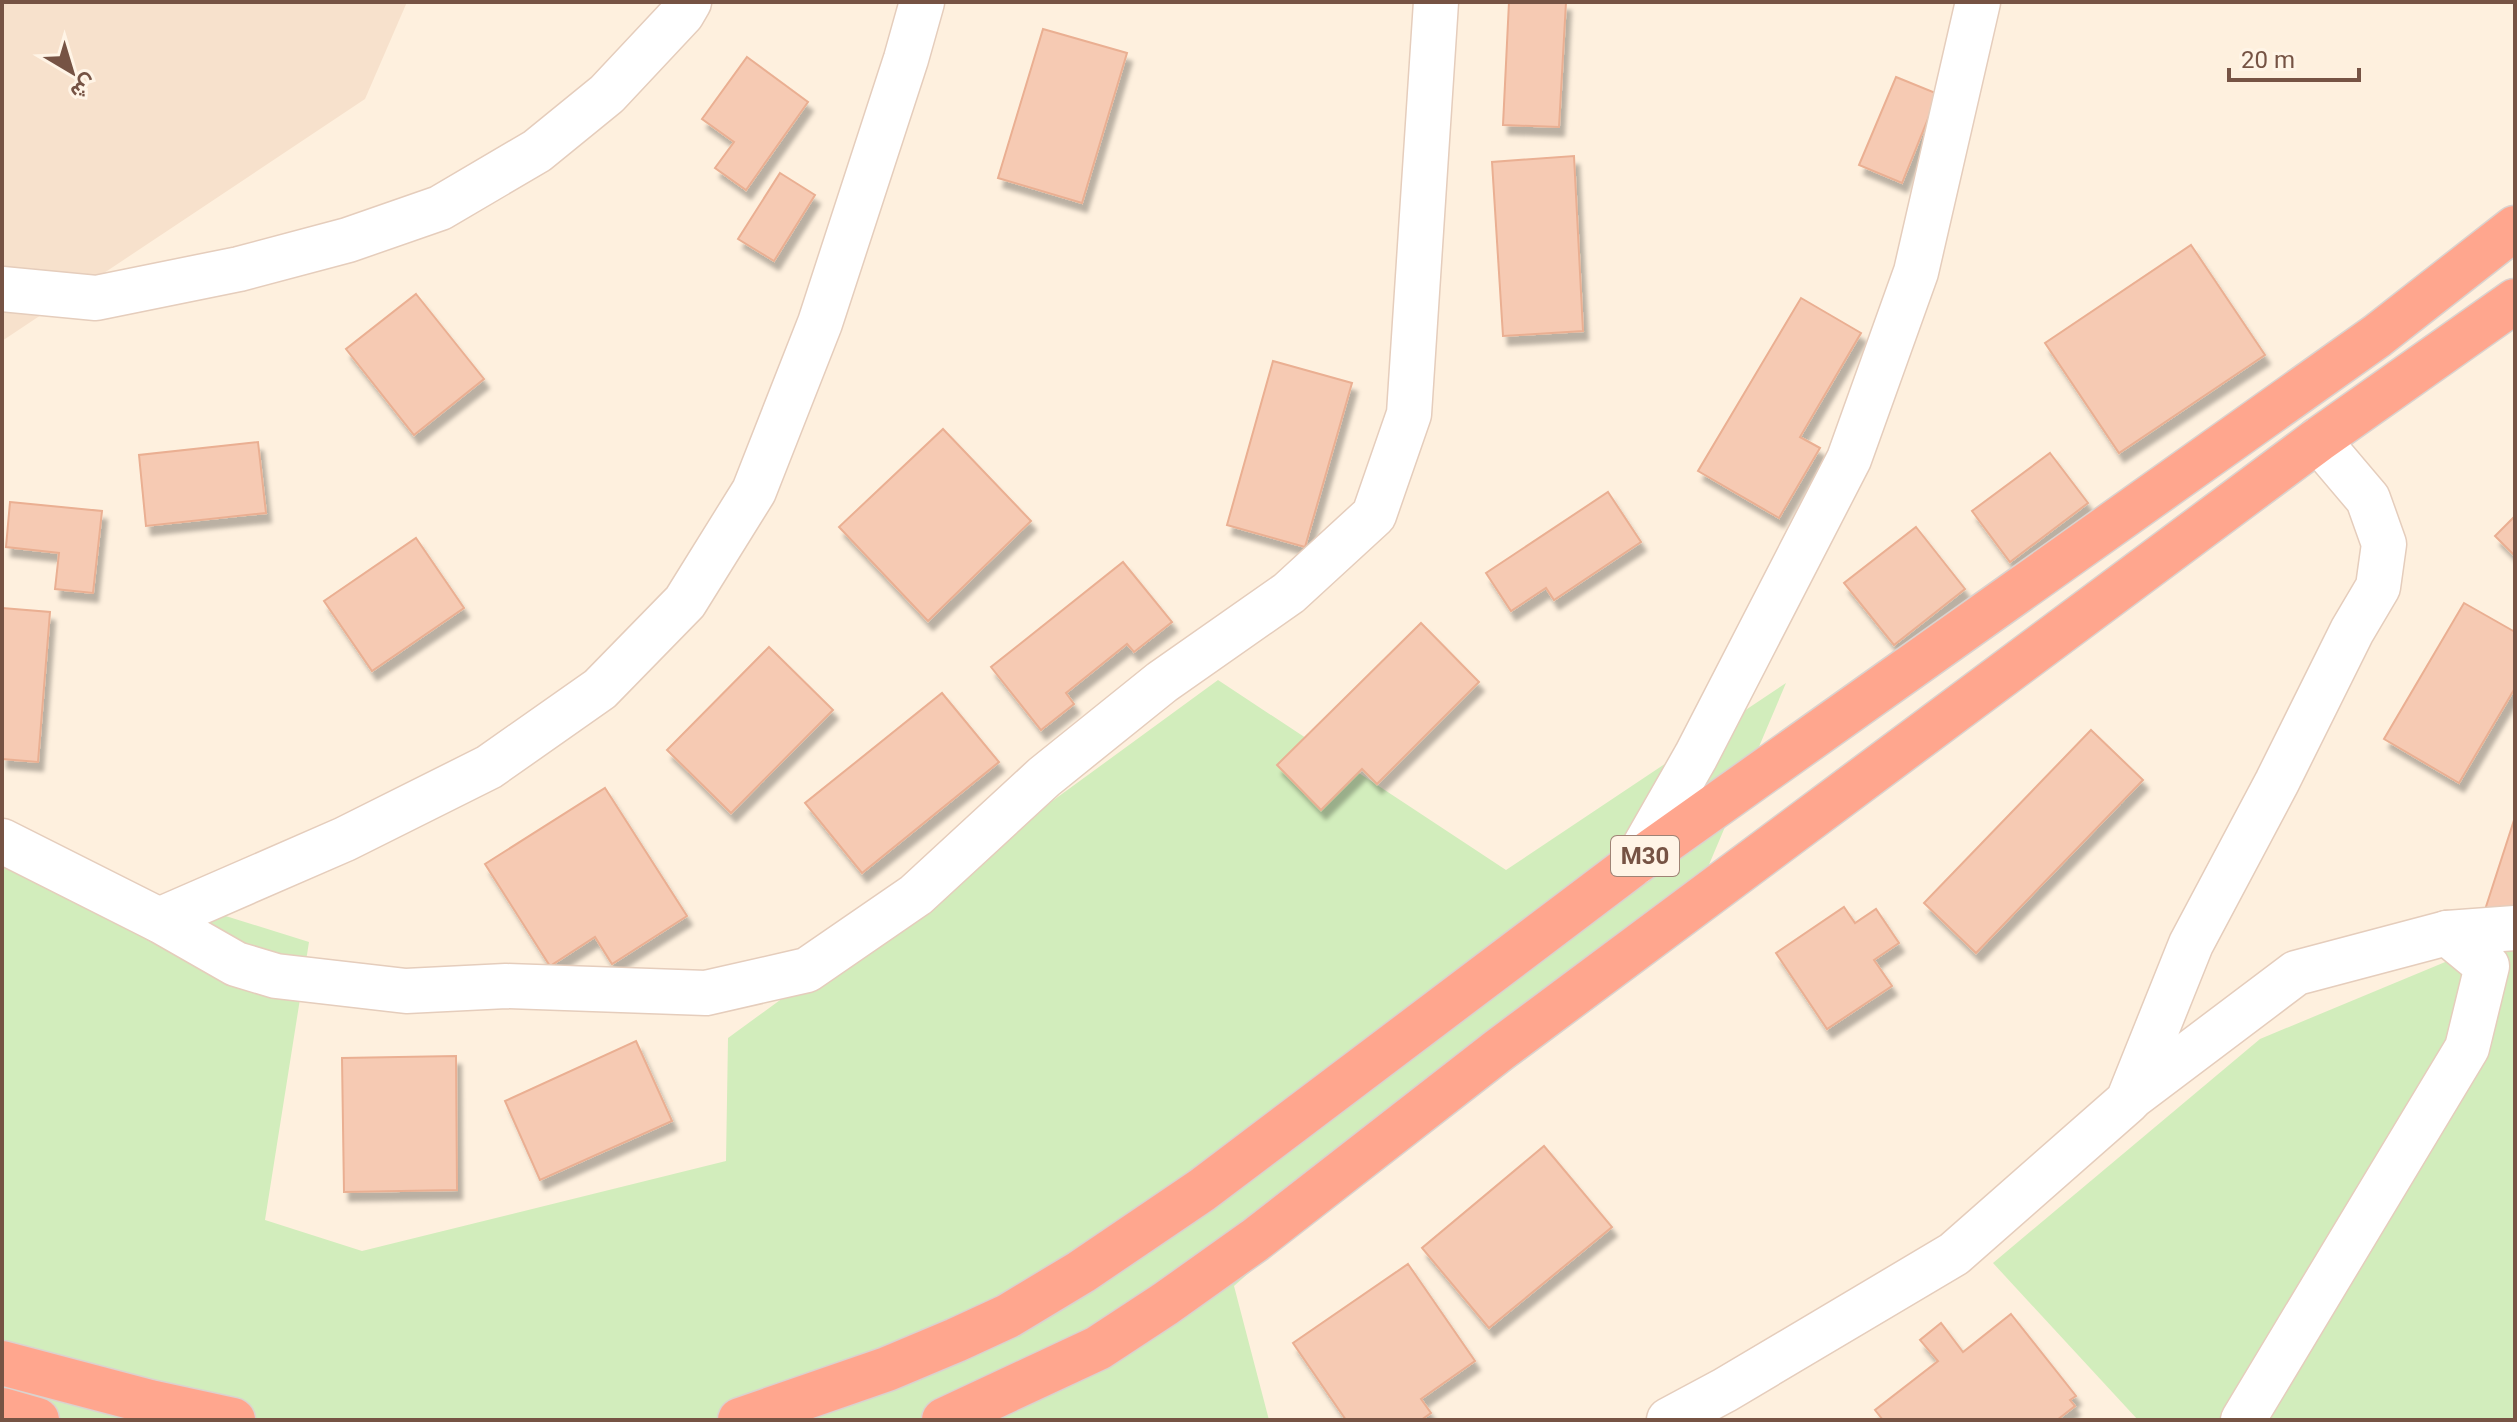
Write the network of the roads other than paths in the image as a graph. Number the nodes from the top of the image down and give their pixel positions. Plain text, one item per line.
1 (689, 2) edge
2 (922, 2) edge
3 (1436, 2) edge
4 (1978, 2) edge
5 (2515, 228) edge
6 (2, 289) edge
7 (2515, 301) edge
8 (2318, 440) junction
9 (2, 841) edge
10 (1635, 863) junction
11 (159, 920) junction
12 (2515, 928) edge
13 (2447, 933) junction
14 (2128, 1101) junction
15 (2, 1363) edge
16 (2, 1410) edge
17 (37, 1420) edge
18 (233, 1420) edge
19 (740, 1420) edge
20 (944, 1420) edge
21 (1669, 1420) edge
22 (2243, 1420) edge

1 - 6 street
2 - 11 street
3 - 11 street
4 - 10 street
5 - 10 highway, M30
7 - 8 highway, M30
8 - 14 street
8 - 20 highway, M30
9 - 11 street
10 - 19 highway, M30
12 - 13 street
13 - 14 street
13 - 22 street
14 - 21 street
15 - 18 highway
16 - 17 highway

